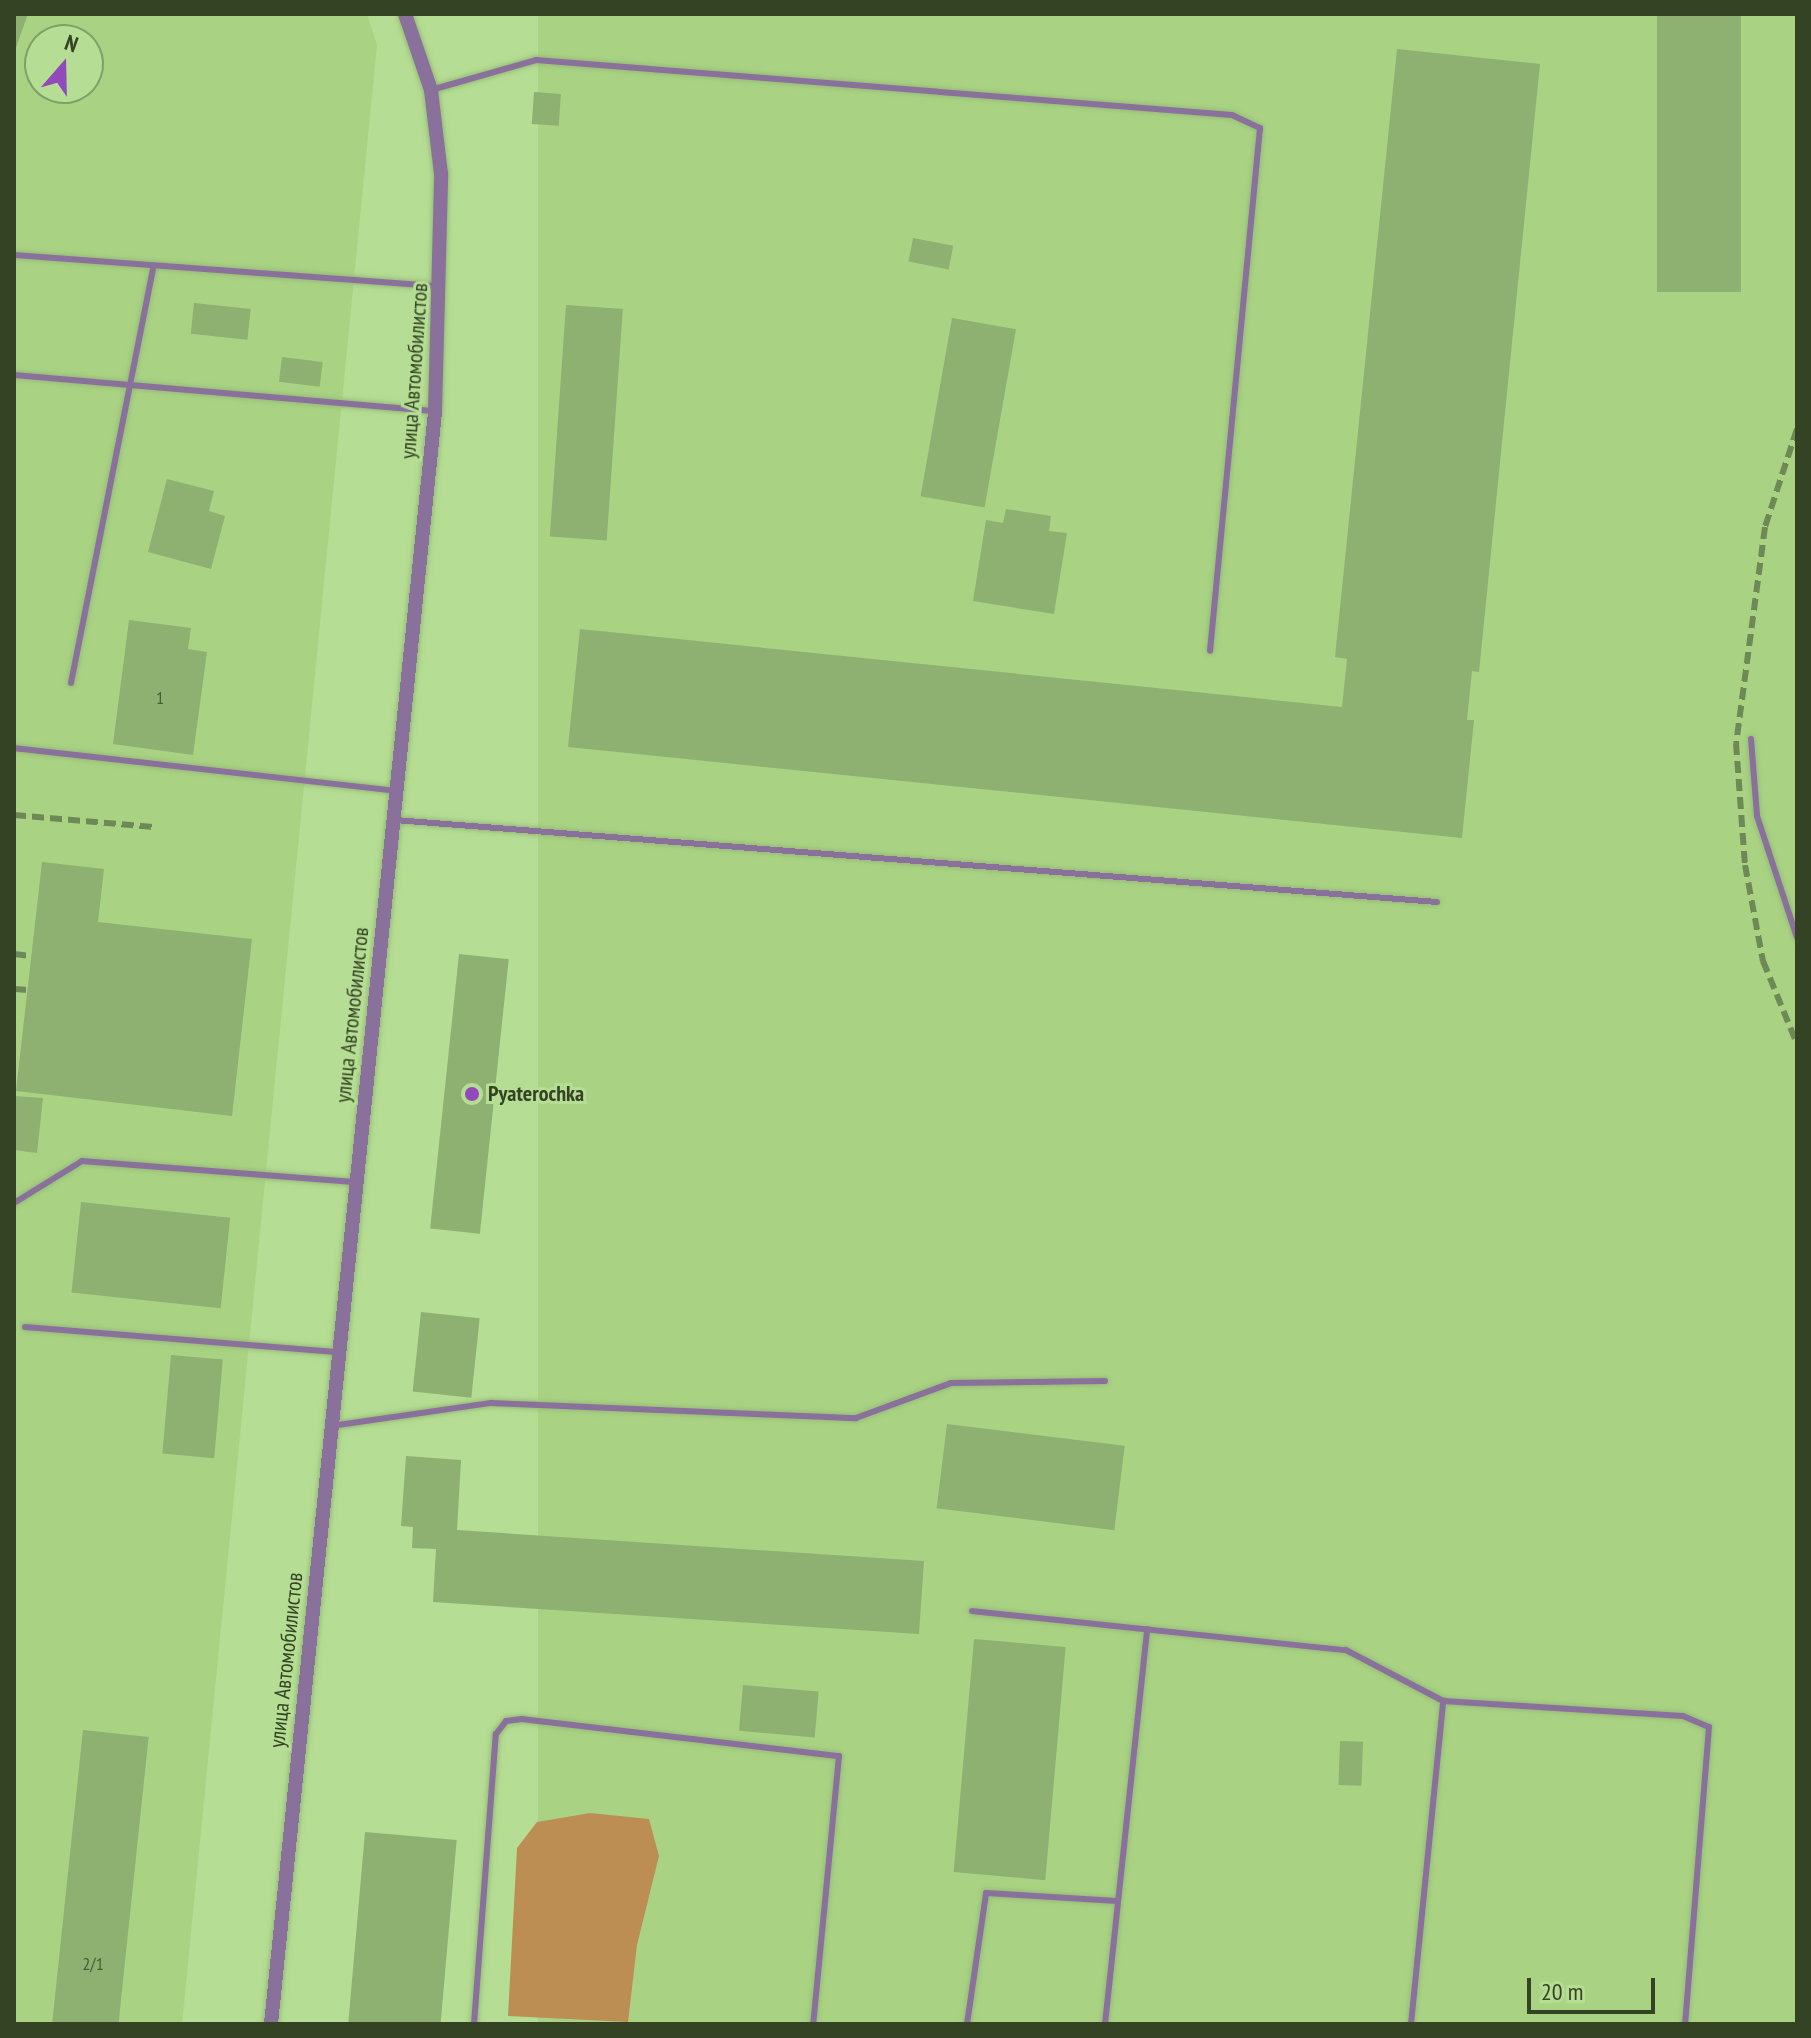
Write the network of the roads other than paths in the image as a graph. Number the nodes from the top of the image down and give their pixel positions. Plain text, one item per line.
1 (405, 14) edge
2 (431, 90) junction
3 (14, 255) edge
4 (153, 269) junction
5 (443, 286) junction
6 (14, 375) edge
7 (132, 386) junction
8 (435, 411) junction
9 (1210, 651) dead end
10 (71, 683) dead end
11 (1751, 739) dead end
12 (14, 748) edge
13 (398, 791) junction
14 (395, 820) junction
15 (1437, 902) dead end
16 (1797, 938) edge
17 (357, 1182) junction
18 (14, 1203) edge
19 (25, 1327) dead end
20 (339, 1352) junction
21 (1105, 1381) dead end
22 (331, 1426) junction
23 (972, 1611) dead end
24 (1147, 1629) junction
25 (1443, 1701) junction
26 (1118, 1901) junction
27 (271, 2024) edge
28 (474, 2024) edge
29 (813, 2024) edge
30 (967, 2024) edge
31 (1105, 2024) edge
32 (1411, 2024) edge
33 (1685, 2024) edge

1 - 2 street, улица Автомобилистов
2 - 5 street, улица Автомобилистов
2 - 9 lane
3 - 4 lane
4 - 5 lane
4 - 7 lane
5 - 8 street, улица Автомобилистов
6 - 7 lane
7 - 8 lane
7 - 10 lane
8 - 13 street, улица Автомобилистов
11 - 16 lane
12 - 13 lane
13 - 14 street, улица Автомобилистов
14 - 15 lane
14 - 17 street, улица Автомобилистов
17 - 18 lane
17 - 20 street, улица Автомобилистов
19 - 20 lane
20 - 22 street, улица Автомобилистов
21 - 22 lane
22 - 27 street, улица Автомобилистов
23 - 24 lane
24 - 25 lane
24 - 26 lane
25 - 32 lane
25 - 33 lane
26 - 30 lane
26 - 31 lane
28 - 29 lane

